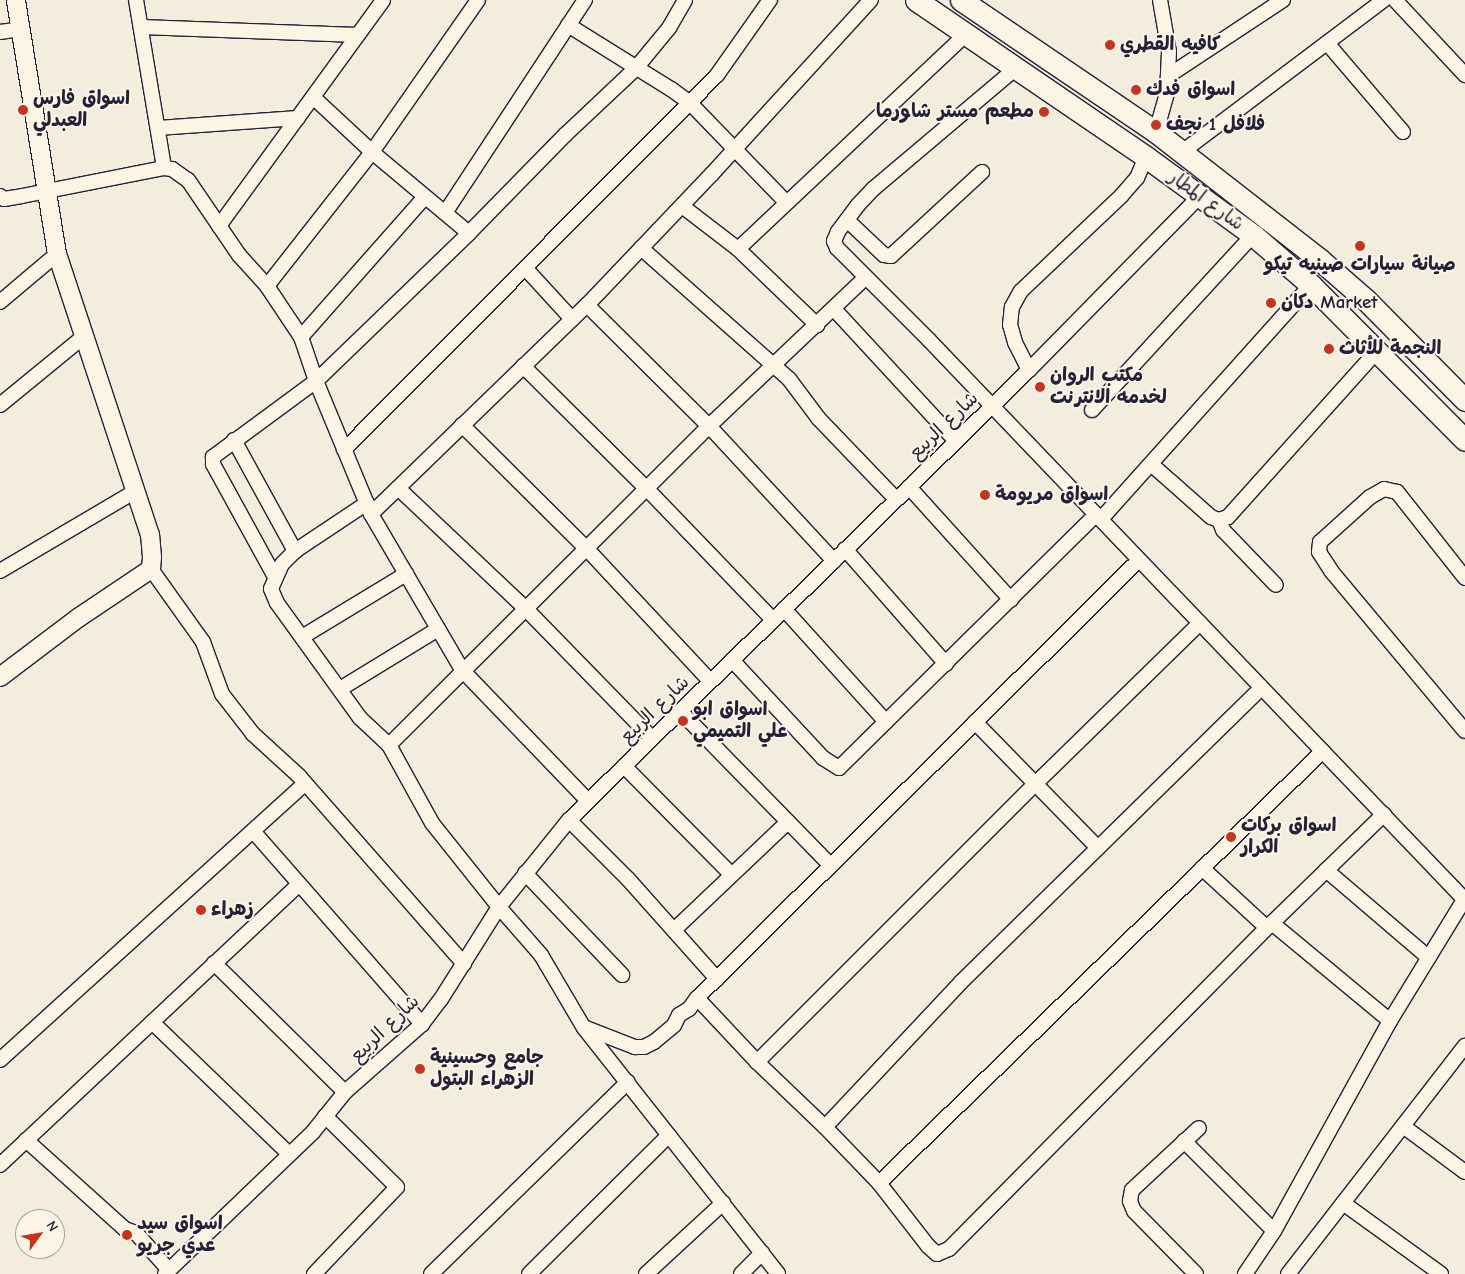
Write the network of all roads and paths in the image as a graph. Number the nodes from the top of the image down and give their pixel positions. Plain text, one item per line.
1 (16, 0) edge
2 (136, 0) edge
3 (384, 0) edge
4 (478, 0) edge
5 (585, 0) edge
6 (686, 0) edge
7 (770, 0) edge
8 (871, 0) edge
9 (916, 0) edge
10 (957, 0) edge
11 (961, 0) edge
12 (1160, 0) edge
13 (1283, 0) edge
14 (1384, 0) edge
15 (1396, 0) edge
16 (943, 18) junction
17 (993, 22) junction
18 (568, 25) junction
19 (141, 27) junction
20 (21, 29) junction
21 (0, 32) edge
22 (358, 35) junction
23 (971, 38) junction
24 (1327, 43) junction
25 (636, 68) junction
26 (1015, 69) junction
27 (1465, 75) edge
28 (1168, 76) junction
29 (313, 97) junction
30 (690, 104) junction
31 (298, 118) junction
32 (158, 128) junction
33 (1156, 132) junction
34 (1403, 132) dead end
35 (735, 149) junction
36 (372, 152) junction
37 (1182, 152) junction
38 (1146, 157) junction
39 (164, 168) junction
40 (982, 172) dead end
41 (47, 190) junction
42 (1200, 196) junction
43 (425, 197) junction
44 (1, 199) edge
45 (787, 203) junction
46 (682, 206) junction
47 (445, 213) junction
48 (847, 220) junction
49 (219, 226) junction
50 (469, 233) junction
51 (1253, 234) junction
52 (641, 248) junction
53 (738, 249) junction
54 (57, 254) junction
55 (526, 269) junction
56 (866, 277) junction
57 (1311, 285) junction
58 (267, 286) junction
59 (0, 302) edge
60 (587, 305) junction
61 (834, 309) junction
62 (572, 319) junction
63 (817, 324) junction
64 (83, 337) junction
65 (301, 337) junction
66 (1377, 351) junction
67 (774, 365) junction
68 (523, 366) junction
69 (1029, 370) junction
70 (316, 381) junction
71 (1465, 400) edge
72 (0, 405) edge
73 (991, 406) junction
74 (1092, 410) dead end
75 (1456, 417) edge
76 (462, 425) junction
77 (710, 426) junction
78 (234, 440) junction
79 (1465, 440) edge
80 (956, 441) junction
81 (344, 450) junction
82 (1150, 464) junction
83 (909, 487) junction
84 (398, 488) junction
85 (648, 490) junction
86 (134, 492) junction
87 (896, 499) junction
88 (369, 508) junction
89 (1099, 517) junction
90 (1219, 520) junction
91 (587, 549) junction
92 (846, 549) junction
93 (295, 552) junction
94 (1139, 560) junction
95 (834, 561) junction
96 (151, 569) junction
97 (0, 572) edge
98 (406, 574) junction
99 (275, 577) junction
100 (1465, 578) edge
101 (1276, 585) dead end
102 (1011, 600) junction
103 (526, 609) junction
104 (784, 609) junction
105 (773, 620) junction
106 (1200, 623) junction
107 (438, 629) junction
108 (302, 637) junction
109 (732, 660) junction
110 (946, 664) junction
111 (462, 670) junction
112 (0, 677) edge
113 (710, 681) junction
114 (1261, 688) junction
115 (340, 689) junction
116 (680, 711) junction
117 (886, 722) junction
118 (976, 722) junction
119 (1465, 731) edge
120 (652, 738) junction
121 (389, 745) junction
122 (1323, 751) junction
123 (624, 766) junction
124 (305, 783) junction
125 (1036, 783) junction
126 (588, 801) junction
127 (1384, 814) junction
128 (569, 820) junction
129 (788, 822) junction
130 (252, 831) junction
131 (1098, 848) junction
132 (831, 866) junction
133 (1202, 868) junction
134 (1326, 870) junction
135 (525, 872) junction
136 (732, 875) junction
137 (299, 884) junction
138 (1465, 899) edge
139 (499, 907) junction
140 (1269, 926) junction
141 (674, 930) junction
142 (1429, 958) junction
143 (214, 964) junction
144 (464, 964) junction
145 (622, 975) dead end
146 (717, 979) junction
147 (697, 998) junction
148 (1390, 1021) junction
149 (152, 1022) junction
150 (422, 1024) junction
151 (584, 1028) junction
152 (1463, 1052) edge
153 (0, 1060) edge
154 (756, 1062) junction
155 (628, 1082) junction
156 (344, 1092) junction
157 (325, 1116) junction
158 (1403, 1126) junction
159 (825, 1127) junction
160 (1199, 1128) dead end
161 (669, 1135) junction
162 (26, 1140) junction
163 (1184, 1141) junction
164 (290, 1154) junction
165 (0, 1165) edge
166 (1465, 1172) edge
167 (879, 1183) junction
168 (723, 1203) junction
169 (1343, 1203) junction
170 (1274, 1231) junction
171 (762, 1253) junction
172 (167, 1272) edge
173 (1294, 1272) edge
174 (314, 1274) edge
175 (431, 1274) edge
176 (529, 1274) edge
177 (646, 1274) edge
178 (741, 1274) edge
179 (778, 1274) edge
180 (1196, 1274) edge
181 (1245, 1274) edge
182 (1441, 1274) edge

1 - 20 street
2 - 19 street
3 - 22 street
4 - 36 street
5 - 18 street
6 - 25 street
7 - 30 street
8 - 35 street
9 - 16 main road, شارع المطار
10 - 16 main road
11 - 17 main road, شارع المطار
12 - 28 street
13 - 28 street
14 - 24 street
15 - 27 street
16 - 23 main road, شارع المطار
17 - 23 main road
17 - 33 main road, شارع المطار
18 - 25 street
18 - 47 street
19 - 22 street
19 - 32 street
20 - 21 street
20 - 41 street
22 - 29 street
23 - 26 main road, شارع المطار
23 - 45 street
24 - 34 street
24 - 37 street
25 - 30 street
25 - 50 street
26 - 38 main road, شارع المطار
26 - 48 street
28 - 33 street
29 - 31 street
29 - 36 street
30 - 35 street
30 - 55 street
31 - 32 street
31 - 49 street
32 - 39 street
33 - 37 main road, شارع المطار
35 - 45 street
35 - 46 street
36 - 43 street
36 - 58 street
37 - 71 main road, شارع المطار
38 - 42 main road, شارع المطار
38 - 69 street
39 - 41 street
39 - 49 street
40 - 48 street
41 - 44 street
41 - 54 street
42 - 51 main road, شارع المطار
42 - 69 street, شارع الربيع
43 - 47 street
43 - 65 street
45 - 53 street
46 - 52 street
46 - 53 street
47 - 50 street
48 - 56 street
49 - 58 street
50 - 70 street
51 - 57 main road, شارع المطار
51 - 74 street
52 - 60 street
52 - 67 street
53 - 63 street
54 - 59 street
54 - 64 street
55 - 62 street
55 - 81 street
56 - 61 street
56 - 73 street
57 - 66 main road, شارع المطار
57 - 82 street
58 - 65 street
60 - 62 street
60 - 77 street
61 - 63 street
61 - 80 street
62 - 68 street
63 - 67 street
64 - 72 street
64 - 86 street
65 - 70 street
66 - 75 main road, شارع المطار
66 - 90 street
67 - 77 street
67 - 87 street
68 - 76 street
68 - 85 street
69 - 73 street, شارع الربيع
70 - 78 street
70 - 81 street
73 - 80 street, شارع الربيع
73 - 89 street
75 - 79 main road, شارع المطار
76 - 84 street
76 - 91 street
77 - 85 street
77 - 95 street
78 - 93 street
78 - 99 street
80 - 83 street, شارع الربيع
81 - 88 street
82 - 89 street
82 - 90 street
83 - 87 street, شارع الربيع
83 - 102 street
84 - 88 street
84 - 103 street
85 - 91 street
85 - 105 street
86 - 96 street
86 - 97 street
87 - 92 street, شارع الربيع
88 - 93 street
88 - 98 street
89 - 94 street
89 - 102 street
90 - 101 street
91 - 103 street
91 - 113 street
92 - 95 street, شارع الربيع
92 - 110 street
93 - 99 street
94 - 106 street
94 - 118 street
95 - 104 street, شارع الربيع
96 - 112 street
96 - 124 street
98 - 107 street
98 - 108 street
99 - 108 street
100 - 119 street
102 - 110 street
103 - 111 street
103 - 120 street
104 - 105 street, شارع الربيع
104 - 117 street
105 - 109 street, شارع الربيع
106 - 114 street
106 - 125 street
107 - 111 street
107 - 115 street
108 - 115 street
109 - 113 street, شارع الربيع
109 - 117 street
110 - 117 street
111 - 121 street
111 - 126 street
113 - 116 street, شارع الربيع
114 - 122 street
114 - 131 street
115 - 121 street
116 - 120 street, شارع الربيع
116 - 129 street
118 - 125 street
118 - 132 street
120 - 123 street, شارع الربيع
121 - 139 street
122 - 127 street
122 - 133 street
123 - 126 street, شارع الربيع
123 - 136 street
124 - 130 street
124 - 144 street
125 - 131 street
125 - 154 street
126 - 128 street, شارع الربيع
127 - 134 street
127 - 138 street
128 - 135 street, شارع الربيع
128 - 141 street
129 - 132 street
129 - 136 street
130 - 137 street
130 - 153 street
131 - 159 street
132 - 146 street
133 - 140 street
133 - 167 street
134 - 140 street
134 - 142 street
135 - 139 street, شارع الربيع
135 - 145 street
136 - 141 street
137 - 143 street
137 - 150 street
138 - 142 street
139 - 144 street, شارع الربيع
139 - 151 street
140 - 148 street
140 - 167 street
141 - 146 street
142 - 148 street
143 - 149 street
143 - 156 street
144 - 150 street, شارع الربيع
146 - 147 street
147 - 151 street
147 - 154 street
148 - 170 street
149 - 162 street
149 - 164 street
150 - 156 street, شارع الربيع
151 - 155 street
152 - 158 street
154 - 159 street
155 - 161 street
155 - 175 street
156 - 157 street, شارع الربيع
157 - 164 street, شارع الربيع
157 - 174 street
158 - 166 street
158 - 169 street
159 - 167 street
160 - 163 street
161 - 168 street
161 - 176 street
162 - 165 street
162 - 172 street
163 - 170 street
163 - 180 street
164 - 172 street, شارع الربيع
168 - 171 street
168 - 177 street
169 - 173 street
169 - 182 street
170 - 181 street
171 - 178 street
171 - 179 street

